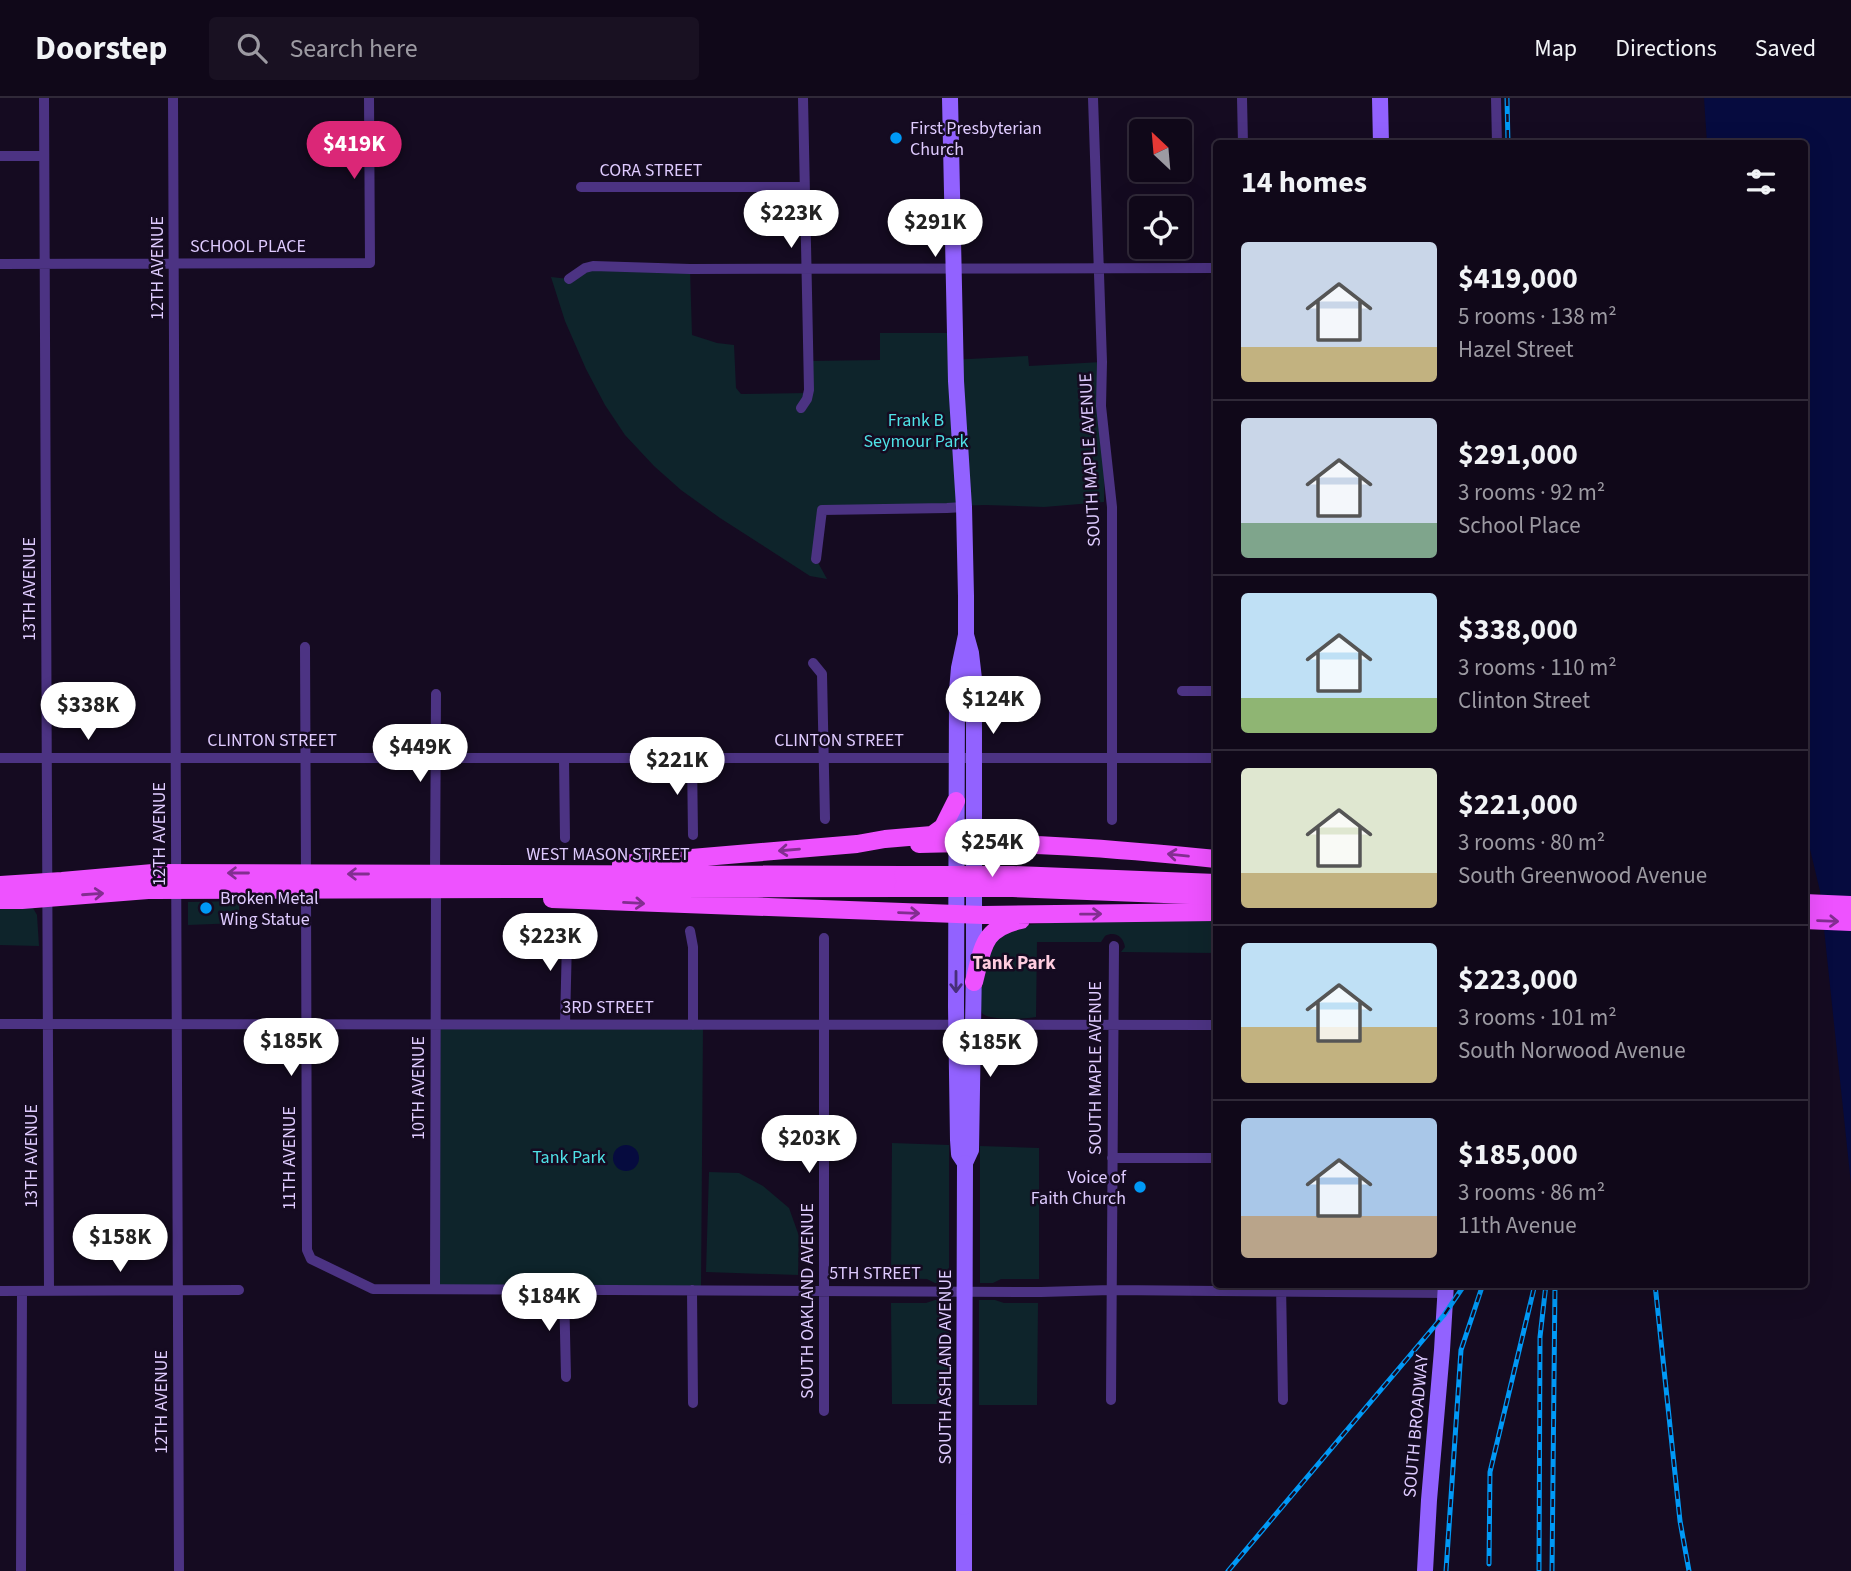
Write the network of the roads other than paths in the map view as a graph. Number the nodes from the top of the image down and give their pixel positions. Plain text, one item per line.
1 (44, 98) edge
2 (173, 98) edge
3 (369, 98) edge
4 (803, 98) edge
5 (950, 98) edge
6 (1093, 98) edge
7 (1242, 98) edge
8 (1380, 98) edge
9 (1496, 98) edge
10 (1243, 140) edge
11 (1381, 140) edge
12 (1497, 140) edge
13 (0, 156) edge
14 (44, 156) junction
15 (581, 187) dead end
16 (804, 187) junction
17 (174, 263) junction
18 (0, 264) edge
19 (45, 264) junction
20 (1213, 268) edge
21 (808, 269) junction
22 (954, 269) junction
23 (1099, 269) junction
24 (569, 279) dead end
25 (801, 408) dead end
26 (964, 507) junction
27 (816, 559) dead end
28 (966, 635) junction
29 (305, 647) dead end
30 (813, 663) dead end
31 (1182, 691) dead end
32 (1213, 691) edge
33 (436, 694) dead end
34 (956, 757) junction
35 (0, 758) edge
36 (46, 758) junction
37 (176, 758) junction
38 (305, 758) junction
39 (436, 758) junction
40 (564, 758) junction
41 (692, 758) junction
42 (824, 758) junction
43 (974, 758) junction
44 (1112, 758) junction
45 (1213, 758) edge
46 (956, 801) junction
47 (825, 819) dead end
48 (1112, 820) dead end
49 (693, 835) dead end
50 (565, 838) dead end
51 (965, 843) junction
52 (857, 844) junction
53 (1213, 859) edge
54 (306, 881) junction
55 (441, 881) junction
56 (176, 882) junction
57 (903, 882) junction
58 (1213, 883) edge
59 (0, 885) edge
60 (47, 890) junction
61 (1213, 896) edge
62 (0, 900) edge
63 (1808, 903) edge
64 (1851, 905) edge
65 (1213, 912) edge
66 (965, 915) junction
67 (1042, 915) junction
68 (1808, 920) edge
69 (1851, 922) edge
70 (570, 926) dead end
71 (690, 931) dead end
72 (824, 938) dead end
73 (1114, 946) dead end
74 (974, 982) junction
75 (0, 1024) edge
76 (48, 1024) junction
77 (177, 1024) junction
78 (306, 1024) junction
79 (436, 1024) junction
80 (565, 1024) junction
81 (693, 1025) junction
82 (825, 1025) junction
83 (965, 1025) junction
84 (1113, 1025) junction
85 (1213, 1025) edge
86 (1112, 1158) junction
87 (1213, 1158) edge
88 (311, 1259) joint
89 (1281, 1288) edge
90 (435, 1289) junction
91 (564, 1289) junction
92 (1446, 1289) edge
93 (49, 1290) junction
94 (178, 1290) junction
95 (239, 1290) dead end
96 (692, 1290) junction
97 (1111, 1290) junction
98 (0, 1291) edge
99 (22, 1291) junction
100 (824, 1291) junction
101 (566, 1377) dead end
102 (1111, 1400) dead end
103 (1283, 1400) dead end
104 (693, 1403) dead end
105 (824, 1411) dead end
106 (20, 1571) edge
107 (178, 1571) edge
108 (964, 1571) edge
109 (1425, 1571) edge

1 - 14 street, 13TH AVENUE
2 - 17 street, 12TH AVENUE
3 - 17 street, SCHOOL PLACE
4 - 16 street
5 - 22 main road, SOUTH ASHLAND AVENUE
6 - 23 street, SOUTH MAPLE AVENUE
7 - 10 street
8 - 11 main road
9 - 12 street
13 - 14 street
14 - 19 street, 13TH AVENUE
15 - 16 street, CORA STREET
16 - 21 street
17 - 19 street, SCHOOL PLACE
17 - 37 street, 12TH AVENUE
18 - 19 street, SCHOOL PLACE
19 - 36 street, 13TH AVENUE
20 - 23 street
21 - 22 street
21 - 24 street
21 - 25 street
22 - 23 street
22 - 26 main road, SOUTH ASHLAND AVENUE
23 - 44 street, SOUTH MAPLE AVENUE
26 - 27 street
26 - 28 main road, SOUTH ASHLAND AVENUE
28 - 34 main road, SOUTH ASHLAND AVENUE
28 - 43 main road, SOUTH ASHLAND AVENUE
29 - 38 street, 11TH AVENUE
30 - 42 street
31 - 32 street
33 - 39 street, 10TH AVENUE
34 - 42 street, CLINTON STREET
34 - 43 street, CLINTON STREET
34 - 46 main road, SOUTH ASHLAND AVENUE
35 - 36 street, CLINTON STREET
36 - 37 street, CLINTON STREET
36 - 60 street, 13TH AVENUE
37 - 38 street, CLINTON STREET
37 - 56 street, 12TH AVENUE
38 - 39 street, CLINTON STREET
38 - 54 street, 11TH AVENUE
39 - 40 street, CLINTON STREET
39 - 55 street, 10TH AVENUE
40 - 41 street, CLINTON STREET
40 - 50 street
41 - 42 street, CLINTON STREET
41 - 49 street
42 - 47 street
43 - 44 street, CLINTON STREET
43 - 51 main road, SOUTH ASHLAND AVENUE
44 - 45 street, CLINTON STREET
44 - 48 street, SOUTH MAPLE AVENUE
46 - 51 main road, SOUTH ASHLAND AVENUE
46 - 52 main road
51 - 52 main road
53 -> 51 main road
51 - 66 main road, SOUTH ASHLAND AVENUE
52 -> 55 main road
54 - 55 main road, WEST MASON STREET
54 - 56 main road, WEST MASON STREET
54 - 78 street, 11TH AVENUE
55 - 57 main road, WEST MASON STREET
55 -> 66 main road
55 - 79 street, 10TH AVENUE
56 - 60 main road, WEST MASON STREET
56 - 77 street, 12TH AVENUE
57 - 58 main road, WEST MASON STREET, bridge
57 - 61 main road, WEST MASON STREET, bridge
59 - 60 main road, WEST MASON STREET
60 - 62 main road, WEST MASON STREET
60 - 76 street, 13TH AVENUE
63 - 64 main road
67 -> 65 main road
66 - 67 main road
66 - 74 main road, SOUTH ASHLAND AVENUE
66 -> 83 main road, SOUTH ASHLAND AVENUE
67 - 74 main road
68 -> 69 main road
70 - 80 street
71 - 81 street
72 - 82 street, SOUTH OAKLAND AVENUE
73 - 84 street, SOUTH MAPLE AVENUE
74 - 83 main road, SOUTH ASHLAND AVENUE
75 - 76 street, 3RD STREET
76 - 77 street, 3RD STREET
76 - 93 street, 13TH AVENUE
77 - 78 street, 3RD STREET
77 - 94 street, 12TH AVENUE
78 - 79 street, 3RD STREET
78 - 88 street, 11TH AVENUE
79 - 80 street, 3RD STREET
79 - 90 street, 10TH AVENUE
80 - 81 street, 3RD STREET
81 - 82 street, 3RD STREET
82 - 83 street, 3RD STREET
82 - 100 street, SOUTH OAKLAND AVENUE
83 - 84 street, 3RD STREET
83 - 108 main road, SOUTH ASHLAND AVENUE, bridge
84 - 85 street, 3RD STREET
84 - 86 street, SOUTH MAPLE AVENUE
86 - 87 street
86 - 97 street, SOUTH MAPLE AVENUE
88 - 90 street, 5TH STREET
89 - 92 street, 5TH STREET
89 - 97 street, 5TH STREET
89 - 103 street
90 - 91 street, 5TH STREET
91 - 96 street, 5TH STREET
91 - 101 street
92 - 109 main road, SOUTH BROADWAY
93 - 94 street
93 - 99 street
94 - 95 street
94 - 107 street, 12TH AVENUE
96 - 100 street, 5TH STREET
96 - 104 street
97 - 100 street, 5TH STREET
97 - 102 street, SOUTH MAPLE AVENUE
98 - 99 street
99 - 106 street
100 - 105 street, SOUTH OAKLAND AVENUE

